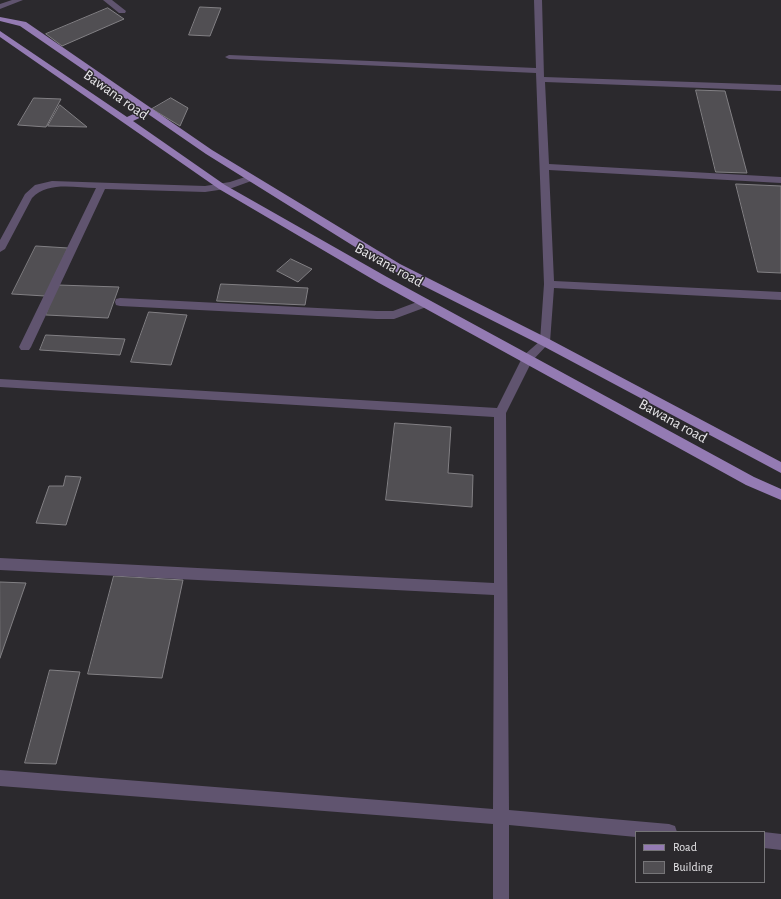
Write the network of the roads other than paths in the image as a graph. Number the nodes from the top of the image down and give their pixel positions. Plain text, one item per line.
1 (19, 0) edge
2 (107, 0) edge
3 (538, 0) edge
4 (0, 7) edge
5 (122, 11) dead end
6 (0, 19) edge
7 (0, 33) edge
8 (228, 57) dead end
9 (540, 75) junction
10 (781, 88) edge
11 (149, 110) junction
12 (126, 121) junction
13 (544, 167) junction
14 (252, 178) junction
15 (781, 180) edge
16 (101, 186) junction
17 (222, 187) junction
18 (0, 249) edge
19 (549, 284) junction
20 (781, 296) edge
21 (120, 302) dead end
22 (425, 302) junction
23 (545, 342) junction
24 (25, 347) dead end
25 (527, 359) junction
26 (0, 383) edge
27 (500, 413) junction
28 (781, 468) edge
29 (781, 495) edge
30 (0, 564) edge
31 (500, 589) junction
32 (0, 778) edge
33 (502, 817) junction
34 (658, 831) edge
35 (765, 840) edge
36 (781, 842) edge
37 (501, 899) edge

1 - 4 street
2 - 5 street
3 - 9 street
6 - 11 main road, Bawana road
7 - 12 main road, Bawana road
8 - 9 street
9 - 10 street
9 - 13 street
11 - 12 main road
11 - 14 main road, Bawana road
12 - 17 main road, Bawana road
13 - 15 street
13 - 19 street
14 - 17 street
14 - 23 main road, Bawana road
16 - 17 street
16 - 18 street
16 - 24 street
17 - 22 main road, Bawana road
19 - 20 street
19 - 23 street
21 - 22 street
22 - 25 main road, Bawana road
23 - 25 street
23 - 28 main road, Bawana road
25 - 27 street
25 - 29 main road, Bawana road
26 - 27 street
27 - 31 street
30 - 31 street
31 - 33 street
32 - 33 street
33 - 34 street
33 - 37 street
35 - 36 street

